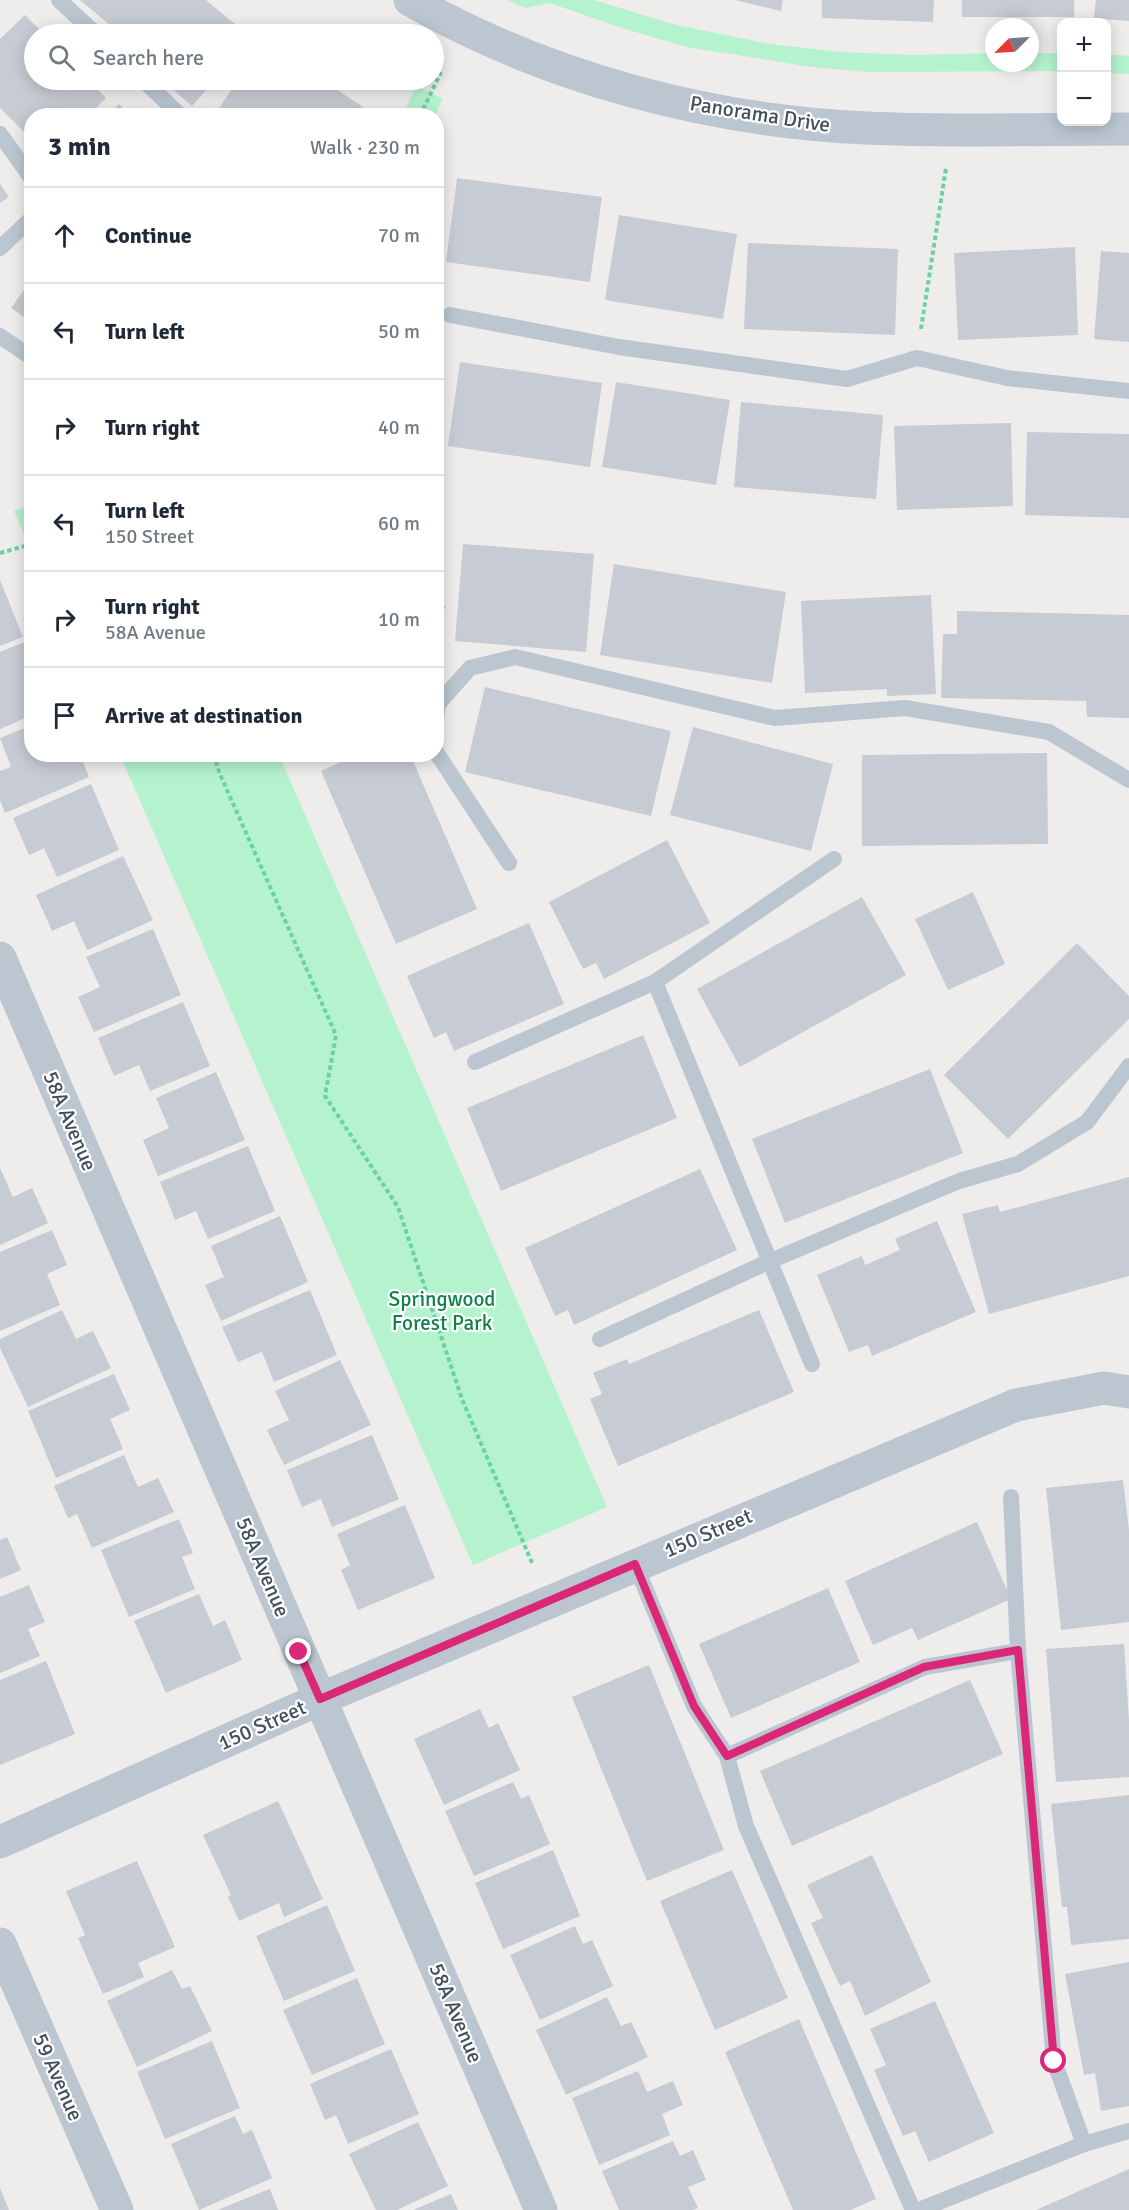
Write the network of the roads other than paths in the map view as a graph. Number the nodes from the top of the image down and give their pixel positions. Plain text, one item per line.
1 (59, 0) edge
2 (410, 0) edge
3 (85, 24) edge
4 (154, 90) edge
5 (173, 108) edge
6 (1129, 129) edge
7 (0, 135) edge
8 (24, 168) edge
9 (24, 226) edge
10 (0, 248) edge
11 (450, 315) dead end
12 (0, 336) edge
13 (24, 352) edge
14 (1129, 391) edge
15 (444, 697) edge
16 (443, 762) edge
17 (1129, 780) edge
18 (834, 858) dead end
19 (509, 863) dead end
20 (0, 958) edge
21 (655, 982) junction
22 (475, 1062) dead end
23 (1129, 1066) edge
24 (768, 1262) junction
25 (600, 1339) dead end
26 (812, 1364) dead end
27 (1129, 1392) edge
28 (1011, 1497) dead end
29 (635, 1564) junction
30 (1018, 1650) junction
31 (320, 1699) junction
32 (727, 1756) junction
33 (0, 1842) edge
34 (0, 1944) edge
35 (1129, 2131) edge
36 (1084, 2144) junction
37 (117, 2210) edge
38 (541, 2210) edge
39 (913, 2210) edge
40 (919, 2210) edge

1 - 3 lane
2 - 6 street, Panorama Drive
4 - 5 lane
7 - 8 lane
9 - 10 lane
11 - 14 lane
12 - 13 lane
15 - 17 lane
16 - 19 lane
18 - 21 lane
20 - 31 street, 58A Avenue
21 - 22 lane
21 - 24 lane
23 - 24 lane
24 - 25 lane
24 - 26 lane
27 - 29 street, 150 Street
28 - 30 lane
29 - 31 street, 150 Street
29 - 32 lane
30 - 32 lane
30 - 36 lane
31 - 33 street, 150 Street
31 - 38 street, 58A Avenue
32 - 39 lane
34 - 37 street, 59 Avenue
35 - 36 lane
36 - 40 lane

